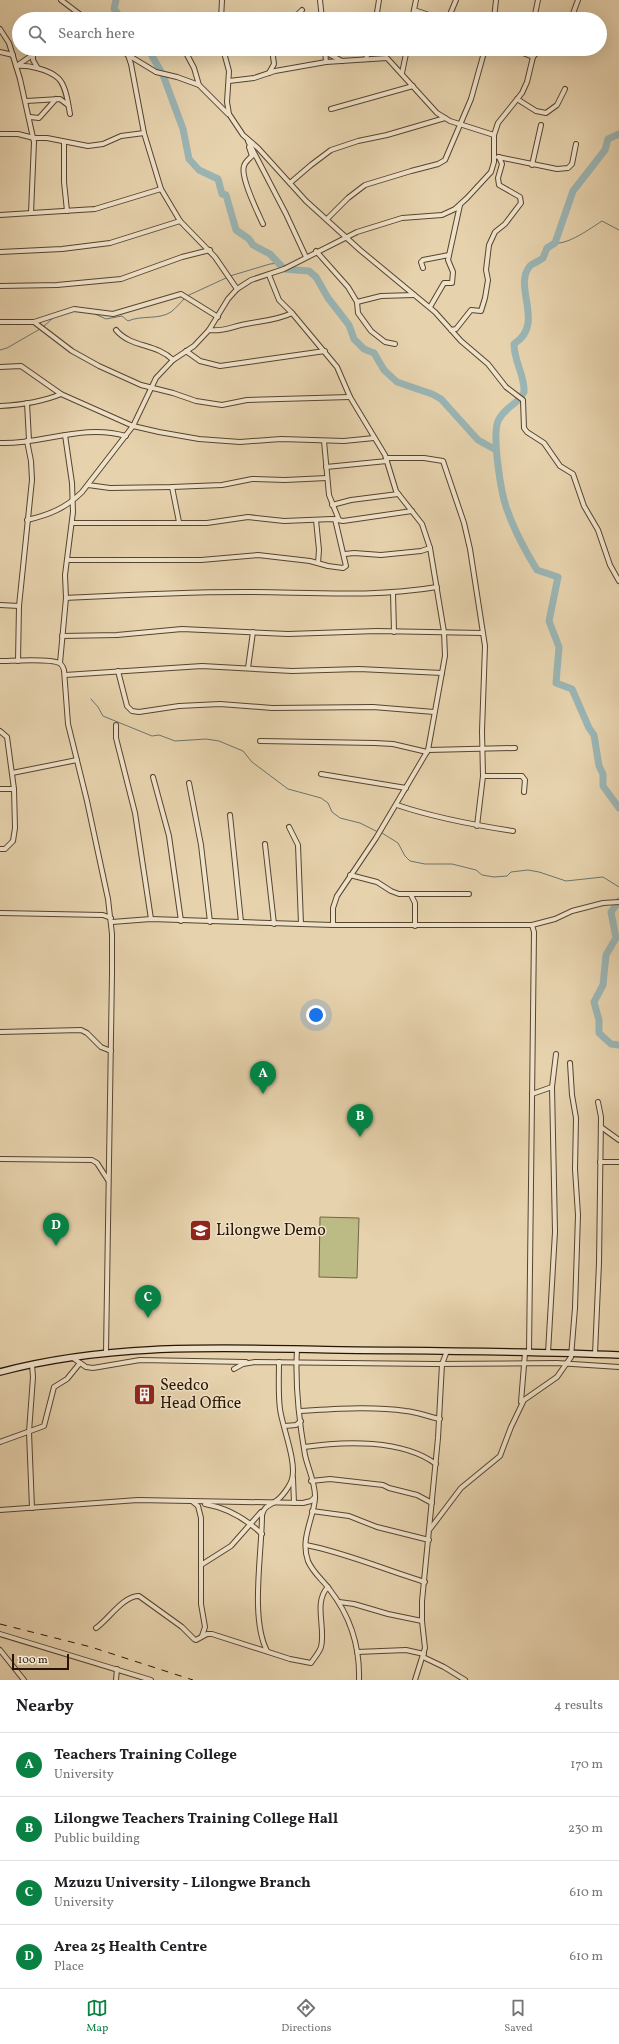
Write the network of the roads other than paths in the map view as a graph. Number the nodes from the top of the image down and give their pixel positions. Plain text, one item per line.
1 (61, 0) edge
2 (222, 0) edge
3 (320, 0) edge
4 (379, 0) edge
5 (416, 0) edge
6 (456, 0) edge
7 (496, 0) edge
8 (538, 0) edge
9 (578, 0) edge
10 (414, 10) joint
11 (77, 12) edge
12 (221, 12) edge
13 (321, 12) edge
14 (377, 12) edge
15 (420, 12) edge
16 (451, 12) edge
17 (495, 12) edge
18 (535, 12) edge
19 (574, 12) edge
20 (0, 29) edge
21 (0, 52) edge
22 (12, 55) joint
23 (12, 56) edge
24 (31, 56) edge
25 (33, 56) edge
26 (128, 56) edge
27 (130, 56) edge
28 (188, 56) edge
29 (225, 56) edge
30 (273, 56) edge
31 (326, 56) edge
32 (334, 56) edge
33 (406, 56) edge
34 (483, 56) edge
35 (533, 57) edge
36 (366, 58) joint
37 (342, 61) junction
38 (326, 62) junction
39 (16, 66) junction
40 (37, 68) junction
41 (269, 73) junction
42 (402, 73) junction
43 (229, 81) junction
44 (199, 85) junction
45 (413, 86) junction
46 (565, 89) dead end
47 (56, 99) junction
48 (517, 99) junction
49 (26, 101) junction
50 (68, 105) junction
51 (331, 109) dead end
52 (70, 114) dead end
53 (229, 114) junction
54 (30, 117) junction
55 (446, 118) junction
56 (461, 124) junction
57 (541, 125) dead end
58 (144, 132) junction
59 (0, 134) edge
60 (494, 135) junction
61 (34, 138) junction
62 (247, 139) junction
63 (64, 142) junction
64 (576, 144) dead end
65 (496, 157) junction
66 (532, 165) junction
67 (290, 184) junction
68 (161, 189) junction
69 (460, 205) junction
70 (66, 211) junction
71 (30, 213) junction
72 (0, 215) edge
73 (327, 219) junction
74 (180, 221) junction
75 (263, 224) dead end
76 (345, 237) junction
77 (210, 250) junction
78 (316, 251) junction
79 (0, 252) edge
80 (449, 255) junction
81 (306, 257) junction
82 (423, 268) dead end
83 (269, 275) junction
84 (0, 286) edge
85 (237, 289) junction
86 (414, 295) junction
87 (357, 302) junction
88 (430, 307) junction
89 (292, 313) junction
90 (218, 317) junction
91 (0, 322) edge
92 (34, 322) junction
93 (116, 330) dead end
94 (210, 330) junction
95 (451, 330) junction
96 (395, 344) dead end
97 (186, 351) junction
98 (325, 351) junction
99 (173, 360) junction
100 (0, 366) edge
101 (150, 388) junction
102 (61, 394) junction
103 (350, 397) junction
104 (27, 403) junction
105 (0, 406) edge
106 (133, 426) junction
107 (65, 435) junction
108 (126, 436) junction
109 (374, 438) junction
110 (28, 440) junction
111 (324, 441) junction
112 (0, 443) edge
113 (387, 460) junction
114 (326, 467) junction
115 (327, 478) junction
116 (88, 486) junction
117 (172, 487) junction
118 (398, 494) junction
119 (73, 501) junction
120 (332, 505) junction
121 (412, 511) junction
122 (27, 520) junction
123 (316, 520) junction
124 (337, 520) junction
125 (179, 522) junction
126 (72, 523) junction
127 (430, 548) junction
128 (345, 554) junction
129 (67, 560) junction
130 (318, 563) junction
131 (619, 581) edge
132 (437, 587) junction
133 (393, 593) junction
134 (66, 598) junction
135 (0, 605) edge
136 (19, 606) junction
137 (253, 632) junction
138 (394, 632) junction
139 (444, 632) junction
140 (482, 633) junction
141 (62, 636) junction
142 (0, 661) edge
143 (18, 661) junction
144 (60, 663) junction
145 (248, 668) junction
146 (118, 671) junction
147 (442, 673) junction
148 (65, 676) junction
149 (434, 712) junction
150 (116, 725) dead end
151 (0, 731) edge
152 (260, 741) dead end
153 (515, 748) dead end
154 (482, 749) junction
155 (427, 751) junction
156 (78, 760) junction
157 (12, 773) junction
158 (321, 774) dead end
159 (483, 776) junction
160 (153, 777) dead end
161 (189, 783) dead end
162 (406, 788) junction
163 (0, 789) edge
164 (14, 789) junction
165 (524, 792) dead end
166 (397, 805) junction
167 (230, 815) dead end
168 (477, 826) junction
169 (289, 827) dead end
170 (513, 831) dead end
171 (265, 844) dead end
172 (0, 848) edge
173 (350, 875) junction
174 (469, 894) dead end
175 (412, 896) junction
176 (619, 902) edge
177 (0, 913) edge
178 (151, 919) junction
179 (111, 920) junction
180 (181, 921) junction
181 (210, 922) junction
182 (241, 922) junction
183 (274, 924) junction
184 (301, 924) junction
185 (333, 925) junction
186 (532, 925) junction
187 (415, 926) junction
188 (0, 1032) edge
189 (111, 1051) junction
190 (556, 1054) dead end
191 (570, 1063) dead end
192 (552, 1087) junction
193 (532, 1094) junction
194 (598, 1102) dead end
195 (601, 1127) junction
196 (619, 1140) edge
197 (0, 1159) edge
198 (600, 1162) junction
199 (619, 1162) edge
200 (108, 1180) junction
201 (296, 1349) junction
202 (447, 1351) junction
203 (106, 1352) junction
204 (526, 1353) junction
205 (548, 1353) junction
206 (572, 1354) junction
207 (594, 1354) junction
208 (619, 1355) edge
209 (72, 1357) junction
210 (255, 1362) junction
211 (279, 1362) junction
212 (80, 1363) junction
213 (296, 1363) junction
214 (32, 1364) junction
215 (442, 1364) junction
216 (524, 1364) junction
217 (566, 1364) junction
218 (619, 1367) edge
219 (234, 1369) dead end
220 (0, 1372) edge
221 (521, 1405) junction
222 (300, 1411) junction
223 (440, 1419) junction
224 (301, 1421) junction
225 (285, 1426) junction
226 (29, 1432) junction
227 (0, 1442) edge
228 (304, 1447) junction
229 (436, 1464) junction
230 (293, 1475) junction
231 (311, 1481) junction
232 (315, 1497) junction
233 (193, 1501) junction
234 (275, 1502) junction
235 (294, 1503) junction
236 (432, 1503) junction
237 (32, 1508) junction
238 (0, 1510) edge
239 (263, 1510) junction
240 (312, 1511) junction
241 (251, 1523) junction
242 (430, 1529) junction
243 (262, 1534) junction
244 (429, 1540) junction
245 (306, 1545) junction
246 (201, 1565) junction
247 (425, 1582) junction
248 (328, 1587) junction
249 (339, 1602) junction
250 (422, 1621) junction
251 (96, 1628) dead end
252 (0, 1634) edge
253 (202, 1636) junction
254 (0, 1650) edge
255 (267, 1651) junction
256 (357, 1652) junction
257 (423, 1655) junction
258 (117, 1669) junction
259 (24, 1680) edge
260 (116, 1680) edge
261 (151, 1680) edge
262 (359, 1680) edge
263 (415, 1680) edge
264 (465, 1680) edge

1 - 11 street
2 - 12 street
3 - 13 street
4 - 14 street
5 - 10 street
6 - 16 street
7 - 17 street
8 - 18 street
9 - 19 street
10 - 15 street
20 - 22 street
21 - 22 street
23 - 39 street
24 - 39 street
25 - 40 street
26 - 58 street
27 - 44 street
28 - 44 street
29 - 43 street
30 - 41 street
31 - 38 street
32 - 37 street
33 - 42 street
34 - 56 street
35 - 48 street
36 - 37 street
36 - 42 street
37 - 38 street
38 - 41 street
39 - 40 street
39 - 49 street
40 - 50 street
41 - 43 street
42 - 45 street
43 - 53 street
44 - 53 street
45 - 51 street
45 - 55 street
46 - 48 street
47 - 49 street
47 - 50 street
47 - 54 street
48 - 60 street
49 - 54 street
50 - 52 street
53 - 62 street
54 - 61 street
55 - 56 street
55 - 67 street
56 - 60 street
56 - 73 street
57 - 66 street
58 - 63 street
58 - 68 street
59 - 61 street
60 - 65 street
61 - 63 street
61 - 71 street
62 - 67 street
62 - 75 street
62 - 81 street
63 - 70 street
64 - 66 street
65 - 66 street
65 - 69 street
65 - 95 street
67 - 73 street
68 - 70 street
68 - 74 street
69 - 76 street
69 - 80 street
70 - 71 street
71 - 72 street
73 - 76 street
74 - 77 street
74 - 79 street
76 - 78 street
76 - 86 street
77 - 84 street
77 - 85 street
78 - 81 street
78 - 87 street
80 - 82 street
80 - 88 street
81 - 83 street
83 - 85 street
83 - 89 street
85 - 90 street
86 - 87 street
86 - 88 street
87 - 96 street
88 - 95 street
89 - 94 street
89 - 98 street
90 - 92 street
90 - 94 street
91 - 92 street
92 - 101 street
93 - 99 street
94 - 97 street
95 - 131 street
97 - 98 street
97 - 99 street
98 - 103 street
99 - 101 street
100 - 102 street
101 - 103 street
101 - 106 street
102 - 104 street
102 - 106 street
103 - 109 street
104 - 105 street
104 - 110 street
106 - 108 street
106 - 111 street
107 - 108 street
107 - 110 street
107 - 119 street
108 - 116 street
109 - 111 street
109 - 113 street
110 - 112 street
110 - 122 street
111 - 114 street
113 - 114 street
113 - 118 street
113 - 140 street
114 - 115 street
115 - 117 street
115 - 120 street
116 - 117 street
116 - 119 street
117 - 125 street
118 - 120 street
118 - 121 street
119 - 122 street
119 - 126 street
120 - 124 street
121 - 124 street
121 - 127 street
122 - 136 street
123 - 124 street
123 - 125 street
123 - 130 street
124 - 128 street
125 - 126 street
126 - 129 street
127 - 128 street
127 - 132 street
128 - 130 street
129 - 130 street
129 - 134 street
132 - 133 street
132 - 139 street
133 - 134 street
133 - 138 street
134 - 141 street
135 - 136 street
136 - 143 street
137 - 138 street
137 - 141 street
137 - 145 street
138 - 139 street
139 - 140 street
139 - 147 street
140 - 154 street
141 - 144 street
142 - 143 street
143 - 144 street
144 - 148 street
145 - 146 street
145 - 147 street
146 - 148 street
146 - 149 street
147 - 149 street
148 - 156 street
149 - 155 street
150 - 178 street
151 - 157 street
152 - 155 street
153 - 154 street
154 - 155 street
154 - 159 street
155 - 162 street
156 - 157 street
156 - 179 street
157 - 164 street
158 - 162 street
159 - 165 street
159 - 168 street
160 - 180 street
161 - 181 street
162 - 166 street
163 - 164 street
164 - 172 street
166 - 168 street
166 - 173 street
167 - 182 street
168 - 170 street
169 - 184 street
171 - 183 street
173 - 175 street
173 - 185 street
174 - 175 street
175 - 187 street
176 - 186 street
177 - 179 street
178 - 179 street
178 - 180 street
179 - 189 street
180 - 181 street
181 - 182 street
182 - 183 street
183 - 184 street
184 - 185 street
185 - 187 street
186 - 187 street
186 - 193 street
188 - 189 street
189 - 200 street
190 - 192 street
191 - 206 street
192 - 193 street
192 - 205 street
193 - 204 street
194 - 195 street
195 - 196 street
195 - 198 street
197 - 200 street
198 - 199 street
198 - 207 street
200 - 203 street
201 - 202 main road
201 - 203 main road
201 - 213 street
202 - 204 main road
202 - 215 street
203 - 209 main road
204 - 205 main road
204 - 216 street
205 - 206 main road
206 - 207 main road
206 - 217 street
207 - 208 main road
209 - 212 street
209 - 214 main road
210 - 211 street
210 - 212 street
210 - 219 street
211 - 213 street
211 - 225 street
212 - 226 street
213 - 215 street
213 - 222 street
214 - 220 main road
214 - 226 street
215 - 216 street
215 - 223 street
216 - 217 street
216 - 221 street
217 - 218 street
217 - 221 street
221 - 242 street
222 - 223 street
222 - 224 street
223 - 229 street
224 - 225 street
224 - 228 street
225 - 230 street
226 - 227 street
226 - 237 street
228 - 229 street
228 - 231 street
229 - 236 street
230 - 234 street
230 - 235 street
231 - 232 street
231 - 236 street
232 - 235 street
232 - 240 street
233 - 234 street
233 - 237 street
233 - 241 street
233 - 246 street
234 - 235 street
234 - 239 street
236 - 242 street
237 - 238 street
239 - 241 street
239 - 243 street
240 - 244 street
240 - 245 street
241 - 243 street
241 - 246 street
242 - 244 street
243 - 255 street
244 - 247 street
245 - 247 street
245 - 248 street
246 - 253 street
247 - 250 street
248 - 249 street
248 - 255 street
249 - 250 street
249 - 256 street
250 - 257 street
251 - 253 street
252 - 258 street
253 - 255 street
254 - 259 street
256 - 257 street
256 - 262 street
257 - 263 street
257 - 264 street
258 - 260 street
258 - 261 street

